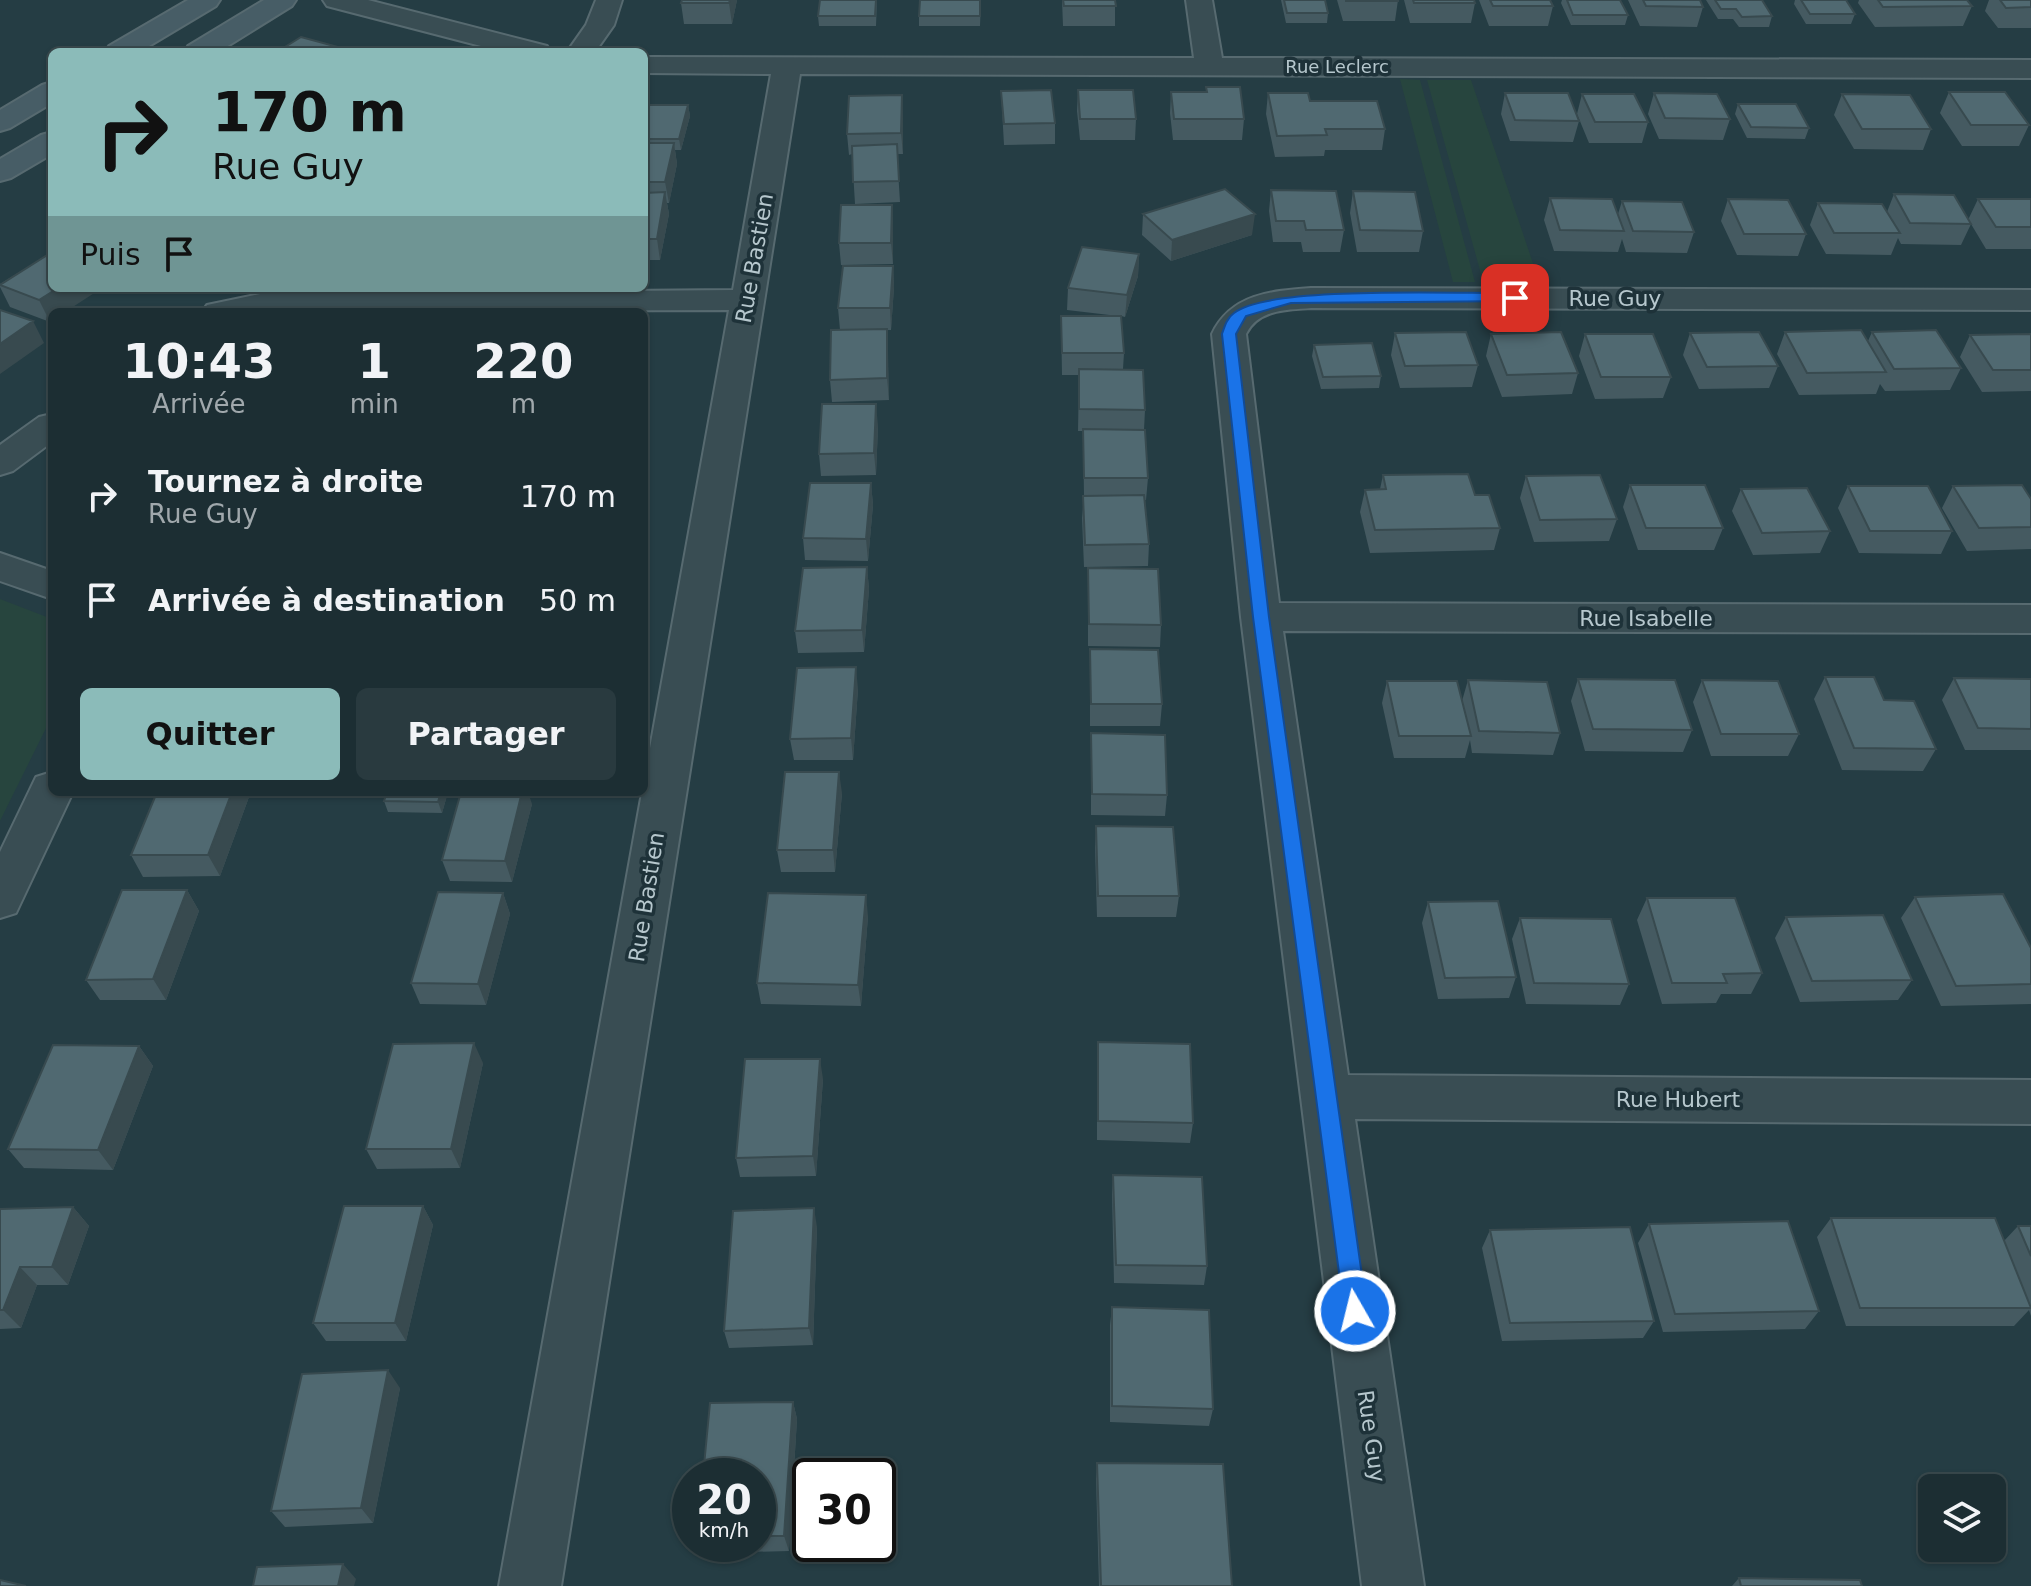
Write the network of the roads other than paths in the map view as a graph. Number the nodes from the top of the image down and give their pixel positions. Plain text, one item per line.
1 (207, 0) edge
2 (283, 0) edge
3 (336, 0) edge
4 (609, 0) edge
5 (1199, 0) edge
6 (126, 48) edge
7 (205, 48) edge
8 (522, 48) edge
9 (584, 48) edge
10 (648, 65) edge
11 (787, 66) junction
12 (1209, 66) junction
13 (2031, 69) edge
14 (48, 93) edge
15 (0, 122) edge
16 (48, 143) edge
17 (0, 172) edge
18 (747, 300) junction
19 (2031, 300) edge
20 (240, 308) edge
21 (48, 428) edge
22 (0, 463) edge
23 (0, 566) edge
24 (48, 584) edge
25 (1261, 617) junction
26 (2031, 619) edge
27 (49, 796) edge
28 (0, 900) edge
29 (1326, 1097) junction
30 (2031, 1102) edge
31 (530, 1586) edge
32 (1393, 1586) edge

1 - 6 main road
2 - 7 main road
3 - 8 street
4 - 9 street
5 - 12 street
10 - 11 street, Rue Leclerc
11 - 12 street, Rue Leclerc
11 - 18 street, Rue Bastien
12 - 13 street, Rue Leclerc
14 - 15 main road
16 - 17 main road
18 - 20 street
18 - 31 street, Rue Bastien
19 - 25 street, Rue Guy
21 - 22 street
23 - 24 street
25 - 26 street, Rue Isabelle
25 - 29 street, Rue Guy
27 - 28 street
29 - 30 street, Rue Hubert
29 - 32 street, Rue Guy

